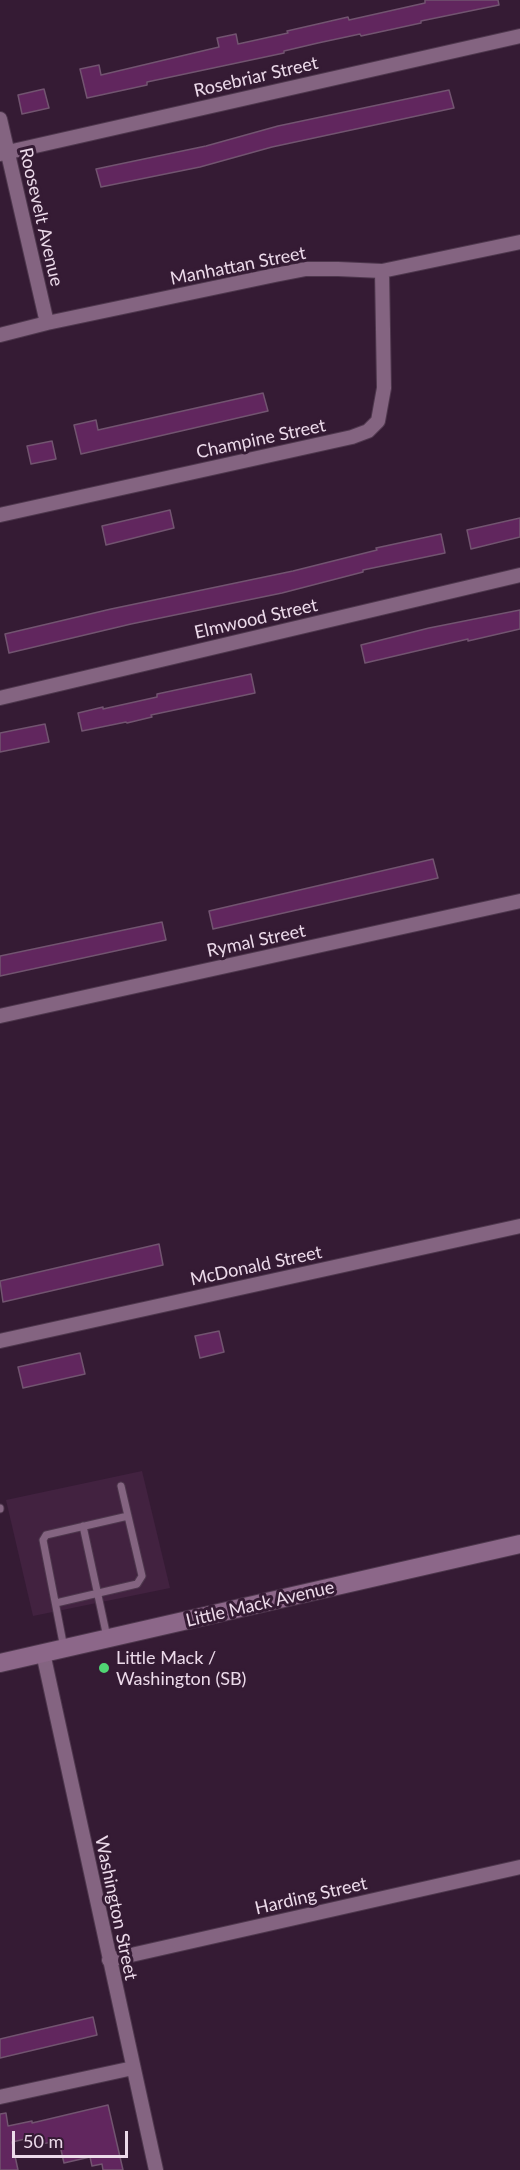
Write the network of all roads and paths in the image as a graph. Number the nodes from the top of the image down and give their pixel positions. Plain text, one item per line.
1 (520, 36) edge
2 (0, 118) edge
3 (4, 153) edge
4 (520, 242) edge
5 (382, 271) junction
6 (47, 323) junction
7 (0, 335) edge
8 (0, 515) edge
9 (520, 575) edge
10 (0, 698) edge
11 (520, 901) edge
12 (0, 1016) edge
13 (520, 1226) edge
14 (0, 1341) edge
15 (121, 1486) dead end
16 (128, 1515) junction
17 (83, 1526) junction
18 (520, 1544) edge
19 (98, 1593) junction
20 (56, 1603) junction
21 (107, 1639) junction
22 (64, 1648) junction
23 (43, 1653) junction
24 (0, 1662) edge
25 (520, 1867) edge
26 (109, 1960) junction
27 (133, 2068) junction
28 (0, 2097) edge
29 (156, 2170) edge

1 - 3 street, Rosebriar Street
2 - 3 street, Roosevelt Avenue
3 - 6 street, Roosevelt Avenue
4 - 5 street, Manhattan Street
5 - 6 street, Manhattan Street
5 - 8 street, Champine Street
6 - 7 street, Manhattan Street
9 - 10 street, Elmwood Street
11 - 12 street, Rymal Street
13 - 14 street, McDonald Street
15 - 16 lane
16 - 17 lane
16 - 19 lane
17 - 19 lane
17 - 20 lane
18 - 21 main road, Little Mack Avenue
19 - 20 lane
19 - 21 lane
20 - 22 lane
21 - 22 main road, Little Mack Avenue
22 - 23 main road, Little Mack Avenue
23 - 24 main road, Little Mack Avenue
23 - 26 street, Washington Street
25 - 26 street, Harding Street
26 - 27 street, Washington Street
27 - 28 street
27 - 29 street, Washington Street

